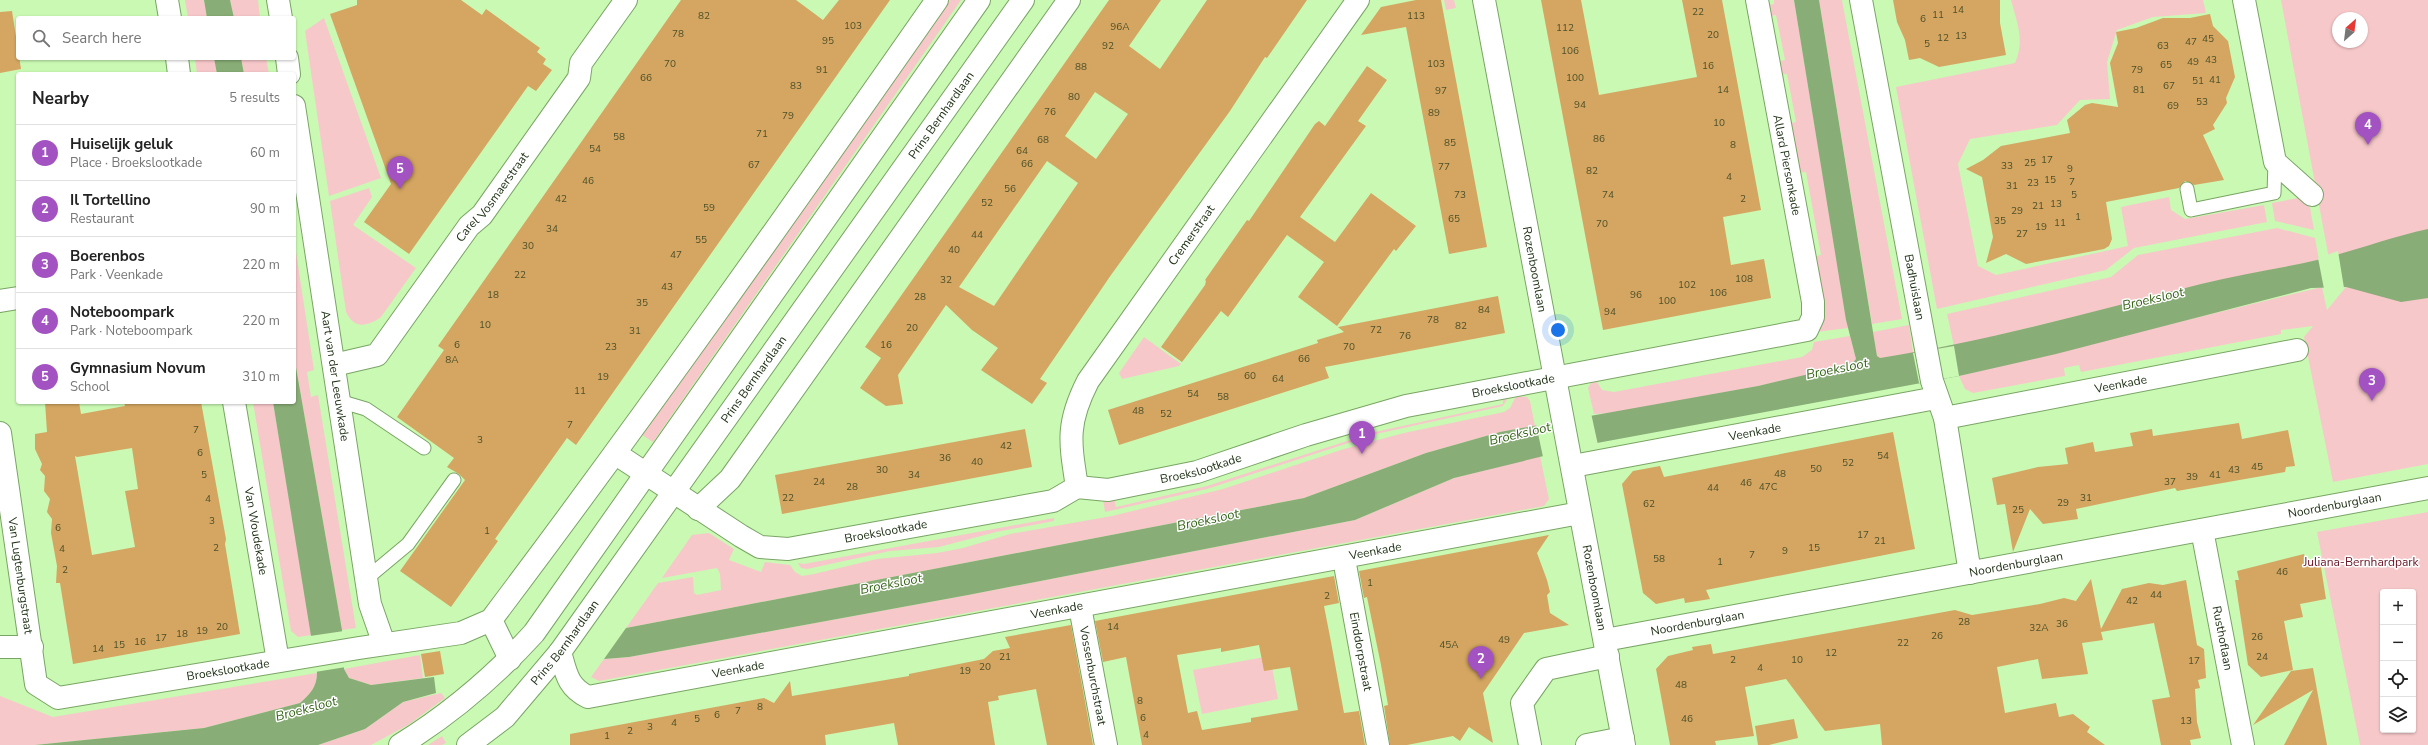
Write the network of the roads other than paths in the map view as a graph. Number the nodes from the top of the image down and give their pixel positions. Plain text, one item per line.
1 (167, 0) edge
2 (278, 0) edge
3 (626, 0) edge
4 (937, 0) edge
5 (979, 0) edge
6 (1023, 0) edge
7 (1069, 0) edge
8 (1358, 0) edge
9 (1484, 0) edge
10 (1757, 0) edge
11 (1861, 0) edge
12 (2244, 0) edge
13 (170, 16) edge
14 (280, 16) edge
15 (177, 60) edge
16 (287, 60) edge
17 (179, 72) edge
18 (289, 72) edge
19 (296, 119) edge
20 (2275, 162) junction
21 (2187, 188) dead end
22 (2312, 195) dead end
23 (16, 298) edge
24 (0, 301) edge
25 (1807, 330) joint
26 (2297, 350) dead end
27 (334, 364) junction
28 (1555, 378) junction
29 (1934, 389) junction
30 (339, 401) junction
31 (234, 404) edge
32 (1945, 418) junction
33 (0, 433) edge
34 (424, 448) dead end
35 (616, 454) junction
36 (1572, 461) junction
37 (645, 473) junction
38 (454, 480) dead end
39 (1077, 487) junction
40 (2428, 488) edge
41 (674, 493) junction
42 (698, 509) junction
43 (1580, 513) junction
44 (2202, 530) junction
45 (1344, 559) junction
46 (1970, 573) junction
47 (366, 579) junction
48 (1080, 607) junction
49 (491, 620) junction
50 (384, 644) junction
51 (0, 647) edge
52 (32, 648) junction
53 (1607, 648) junction
54 (560, 652) junction
55 (510, 660) junction
56 (278, 661) junction
57 (1623, 742) edge
58 (400, 745) edge
59 (468, 745) edge
60 (1106, 745) edge
61 (1378, 745) edge
62 (1530, 745) edge
63 (1587, 745) edge
64 (2243, 745) edge

1 - 13 street
2 - 14 street
3 - 27 street, Carel Vosmaerstraat
4 - 35 street
5 - 37 street
6 - 41 street, Prins Bernhardlaan
7 - 42 street
8 - 39 street, Cremerstraat
9 - 28 street, Rozenboomlaan
10 - 25 street, Allard Piersonkade
11 - 29 street, Badhuislaan
12 - 20 street
15 - 17 street
16 - 18 street
19 - 27 street, Aart van der Leeuwkade
20 - 21 lane
20 - 22 street
23 - 24 street
25 - 28 street, Broekslootkade
26 - 32 street, Veenkade
27 - 30 street, Aart van der Leeuwkade
28 - 36 street, Rozenboomlaan
28 - 39 street, Broekslootkade
29 - 32 street, Badhuislaan
29 - 36 street, Veenkade
30 - 34 lane
30 - 47 street, Aart van der Leeuwkade
31 - 56 street, Van Woudekade
32 - 46 street, Badhuislaan
33 - 52 street, Van Lugtenburgstraat
35 - 37 street, Broekslootkade
35 - 49 street
36 - 43 street, Rozenboomlaan
37 - 41 street, Broekslootkade
37 - 55 street
38 - 47 lane
39 - 42 street, Broekslootkade
40 - 44 street, Noordenburglaan
41 - 42 street, Broekslootkade
41 - 54 street, Prins Bernhardlaan
43 - 45 street, Veenkade
43 - 53 street, Rozenboomlaan
44 - 46 street, Noordenburglaan
44 - 64 street, Rusthoflaan
45 - 48 street, Veenkade
45 - 61 street, Einddorpstraat
46 - 53 street, Noordenburglaan
47 - 50 street, Aart van der Leeuwkade
48 - 54 street, Veenkade
48 - 60 street, Vossenburchstraat
49 - 50 street, Broekslootkade
49 - 55 street
50 - 56 street, Broekslootkade
51 - 52 street
52 - 56 street, Broekslootkade
53 - 57 street, Rozenboomlaan
53 - 62 street
54 - 59 street, Prins Bernhardlaan
55 - 58 street
57 - 63 street

